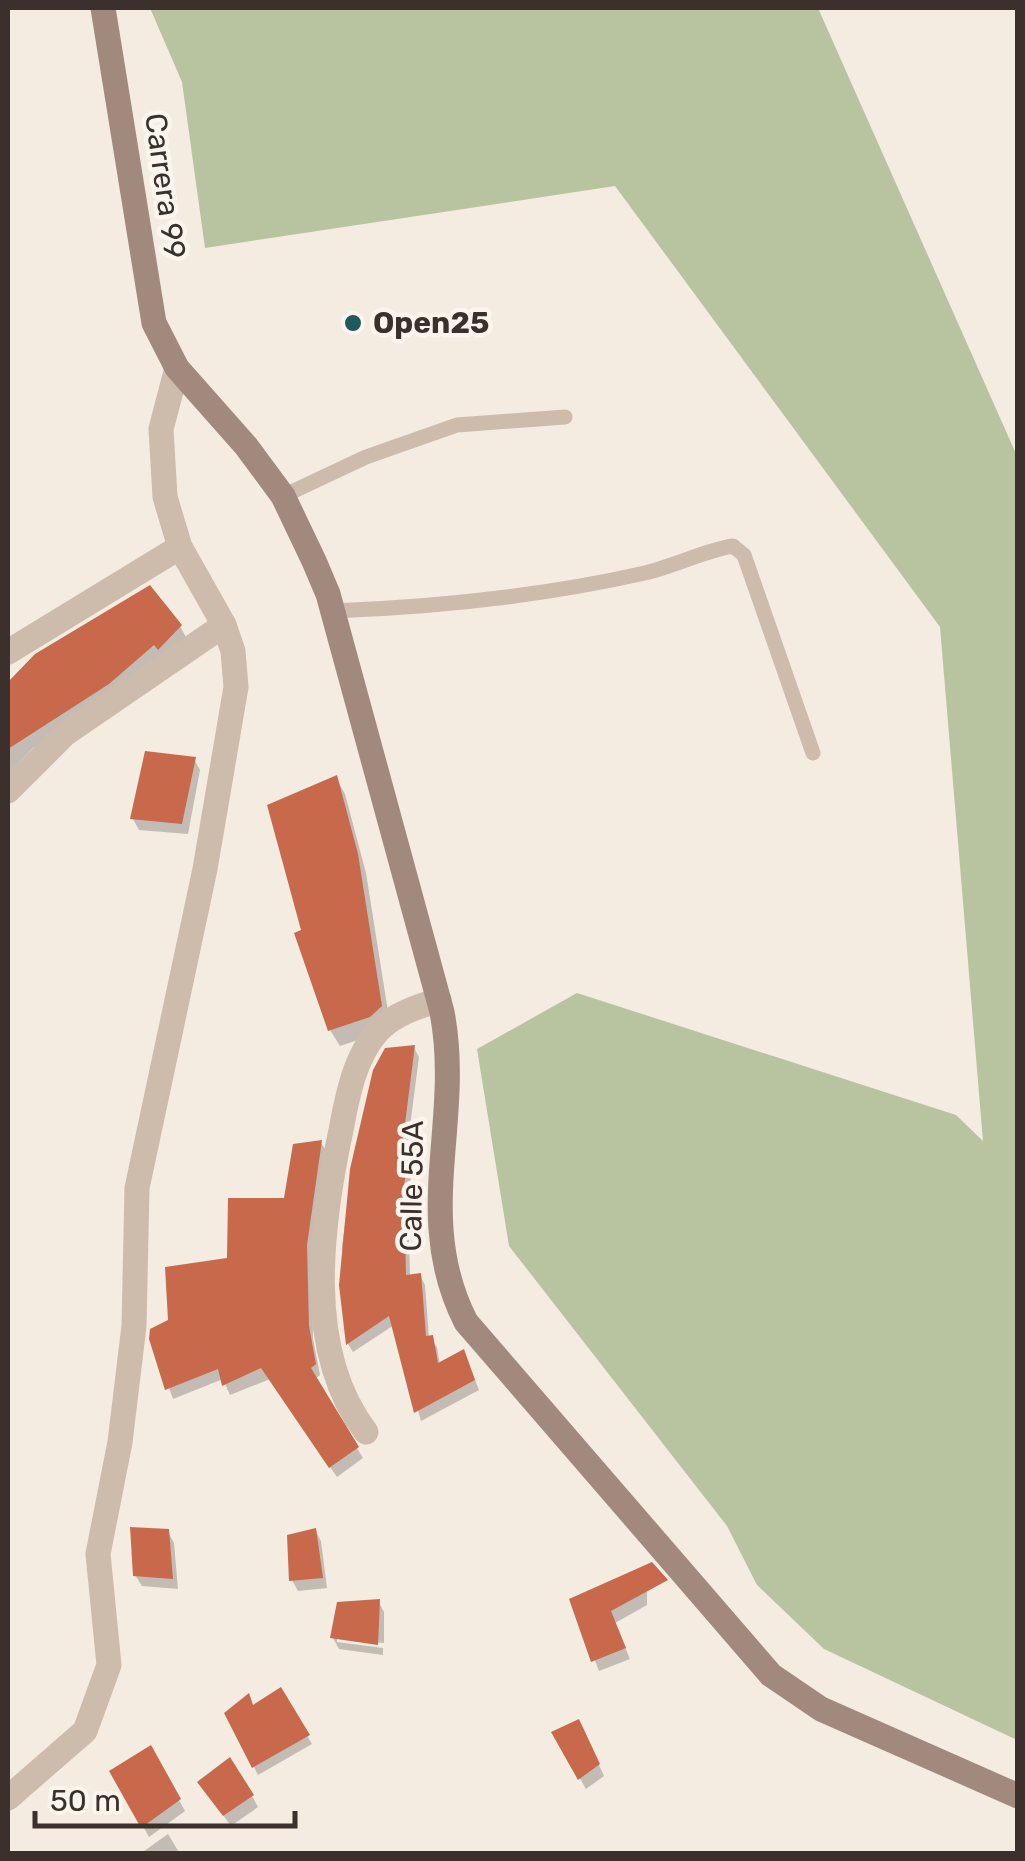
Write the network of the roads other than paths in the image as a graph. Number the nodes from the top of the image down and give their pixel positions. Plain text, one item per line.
1 (103, 8) edge
2 (176, 368) junction
3 (565, 418) dead end
4 (283, 496) junction
5 (180, 547) junction
6 (332, 611) junction
7 (224, 625) junction
8 (8, 652) edge
9 (814, 753) dead end
10 (8, 791) edge
11 (438, 1000) junction
12 (366, 1432) dead end
13 (12, 1791) edge
14 (1018, 1796) edge

1 - 2 street, Carrera 99
2 - 4 street, Calle 55A
2 - 5 street
3 - 4 lane
4 - 6 street, Calle 55A
5 - 7 street
5 - 8 street
6 - 9 lane
6 - 11 street, Calle 55A
7 - 10 street
7 - 13 street
11 - 12 street
11 - 14 street, Calle 55A

